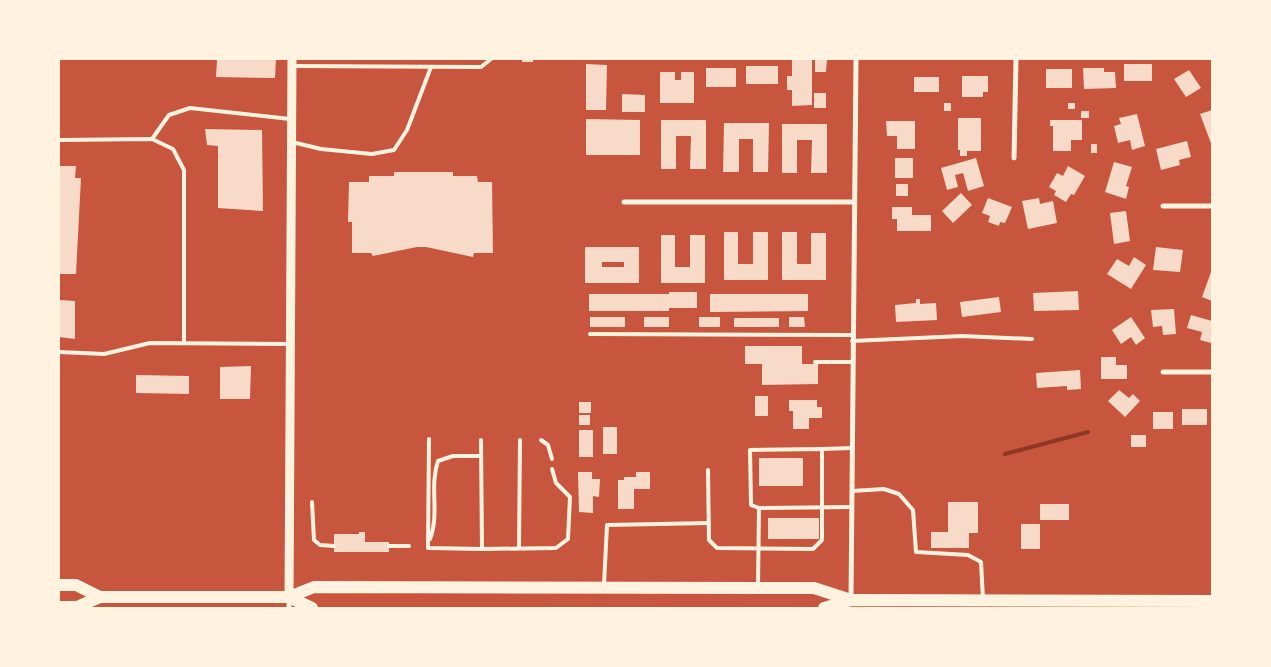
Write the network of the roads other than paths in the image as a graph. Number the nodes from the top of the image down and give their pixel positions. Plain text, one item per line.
1 (491, 59) edge
2 (856, 59) edge
3 (1016, 59) edge
4 (292, 62) edge
5 (431, 66) junction
6 (292, 119) junction
7 (152, 139) junction
8 (59, 140) edge
9 (292, 142) junction
10 (1014, 158) dead end
11 (624, 202) dead end
12 (854, 202) junction
13 (1163, 206) dead end
14 (1212, 206) edge
15 (590, 334) dead end
16 (852, 338) junction
17 (1032, 339) dead end
18 (184, 343) junction
19 (290, 344) junction
20 (59, 352) edge
21 (816, 362) dead end
22 (852, 362) junction
23 (1163, 372) dead end
24 (1212, 372) edge
25 (428, 440) dead end
26 (481, 440) dead end
27 (520, 440) dead end
28 (541, 440) dead end
29 (852, 448) junction
30 (822, 449) junction
31 (481, 456) junction
32 (552, 459) dead end
33 (552, 469) dead end
34 (708, 470) dead end
35 (852, 491) junction
36 (312, 502) dead end
37 (822, 507) junction
38 (852, 507) junction
39 (759, 508) junction
40 (709, 523) junction
41 (428, 542) junction
42 (334, 546) dead end
43 (389, 546) dead end
44 (409, 546) dead end
45 (519, 548) junction
46 (758, 548) junction
47 (482, 549) junction
48 (59, 585) edge
49 (604, 588) junction
50 (758, 588) junction
51 (100, 597) junction
52 (851, 600) junction
53 (983, 601) junction
54 (1212, 602) edge
55 (289, 603) edge
56 (59, 607) edge
57 (312, 608) edge
58 (824, 608) edge

1 - 5 lane
2 - 12 street
3 - 10 street
4 - 5 lane
4 - 6 street
5 - 9 lane
6 - 7 lane
6 - 9 street
7 - 8 lane
7 - 18 lane
9 - 19 street
11 - 12 street
12 - 16 street
13 - 14 street
15 - 16 lane
16 - 17 lane
16 - 22 street
18 - 19 lane
18 - 20 lane
19 - 55 street
21 - 22 lane
22 - 29 street
23 - 24 street
25 - 41 lane
26 - 31 lane
27 - 45 lane
28 - 32 lane
29 - 30 lane
29 - 35 street
30 - 37 lane
30 - 39 lane
31 - 41 lane
31 - 47 lane
33 - 45 lane
34 - 40 lane
35 - 38 street
35 - 53 lane
36 - 42 lane
37 - 38 lane
37 - 39 lane
37 - 46 lane
38 - 52 street
39 - 46 lane
40 - 46 lane
40 - 49 lane
41 - 47 lane
43 - 44 lane
45 - 47 lane
46 - 50 lane
48 - 51 highway
49 - 50 highway
49 - 55 highway
50 - 52 highway
51 - 55 highway
51 - 56 highway
52 - 53 highway
52 - 58 highway
53 - 54 highway
55 - 57 highway

